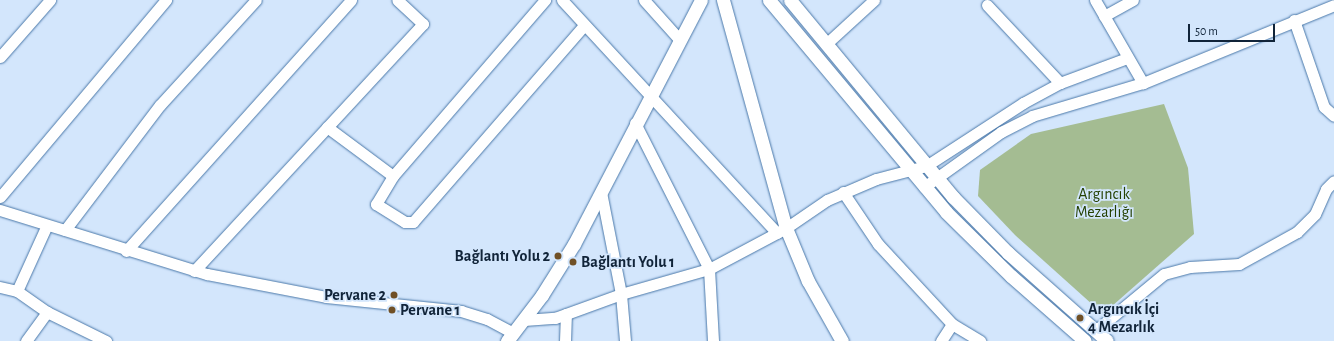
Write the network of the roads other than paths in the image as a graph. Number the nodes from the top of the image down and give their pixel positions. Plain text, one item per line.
1 (50, 0) edge
2 (166, 0) edge
3 (256, 0) edge
4 (351, 0) edge
5 (397, 0) edge
6 (545, 0) edge
7 (562, 0) edge
8 (644, 0) edge
9 (701, 0) edge
10 (723, 0) edge
11 (769, 0) edge
12 (790, 0) edge
13 (874, 0) edge
14 (1095, 0) edge
15 (1133, 0) edge
16 (987, 5) dead end
17 (1334, 5) edge
18 (1104, 16) junction
19 (1294, 20) junction
20 (584, 25) junction
21 (679, 40) junction
22 (826, 44) junction
23 (0, 57) edge
24 (1127, 58) junction
25 (1060, 83) junction
26 (1143, 83) junction
27 (650, 93) junction
28 (1334, 116) edge
29 (635, 123) junction
30 (327, 127) junction
31 (926, 166) junction
32 (910, 170) junction
33 (393, 176) junction
34 (937, 179) junction
35 (1334, 181) edge
36 (924, 187) junction
37 (601, 192) junction
38 (843, 192) junction
39 (0, 197) edge
40 (0, 210) edge
41 (47, 225) junction
42 (65, 230) junction
43 (782, 230) junction
44 (126, 251) junction
45 (709, 269) junction
46 (194, 271) junction
47 (0, 287) edge
48 (17, 291) junction
49 (621, 294) junction
50 (47, 312) junction
51 (566, 314) junction
52 (524, 320) junction
53 (952, 324) junction
54 (1095, 331) junction
55 (510, 337) edge
56 (26, 341) edge
57 (106, 341) edge
58 (565, 341) edge
59 (624, 341) edge
60 (713, 341) edge
61 (842, 341) edge
62 (941, 341) edge
63 (980, 341) edge
64 (1085, 341) edge
65 (1107, 341) edge

1 - 23 street
2 - 39 street
3 - 42 street
4 - 44 street
5 - 30 street
6 - 33 street
7 - 20 street
8 - 21 street
9 - 21 street
10 - 43 street
11 - 32 street
12 - 22 street
13 - 22 street
14 - 18 street
15 - 18 street
16 - 25 street
17 - 19 street
18 - 24 street
19 - 26 street
19 - 28 street
20 - 27 street
20 - 33 street
21 - 27 street
22 - 31 street
24 - 25 street
24 - 26 street
25 - 31 street
26 - 34 street
27 - 29 street
27 - 43 street
29 - 37 street
29 - 45 street
30 - 33 street
30 - 46 street
31 - 32 street
31 - 34 street
32 - 36 street
32 - 38 street
34 - 36 street
34 - 54 street
35 - 54 street
36 - 64 street
37 - 49 street
37 - 52 street
38 - 43 street
38 - 53 street
40 - 41 street
41 - 42 street
41 - 48 street
42 - 44 street
43 - 45 street
43 - 61 street
44 - 46 street
45 - 49 street
45 - 60 street
46 - 55 street
47 - 48 street
48 - 50 street
49 - 51 street
49 - 59 street
50 - 56 street
50 - 57 street
51 - 52 street
51 - 58 street
52 - 55 street
53 - 62 street
53 - 63 street
54 - 65 street

